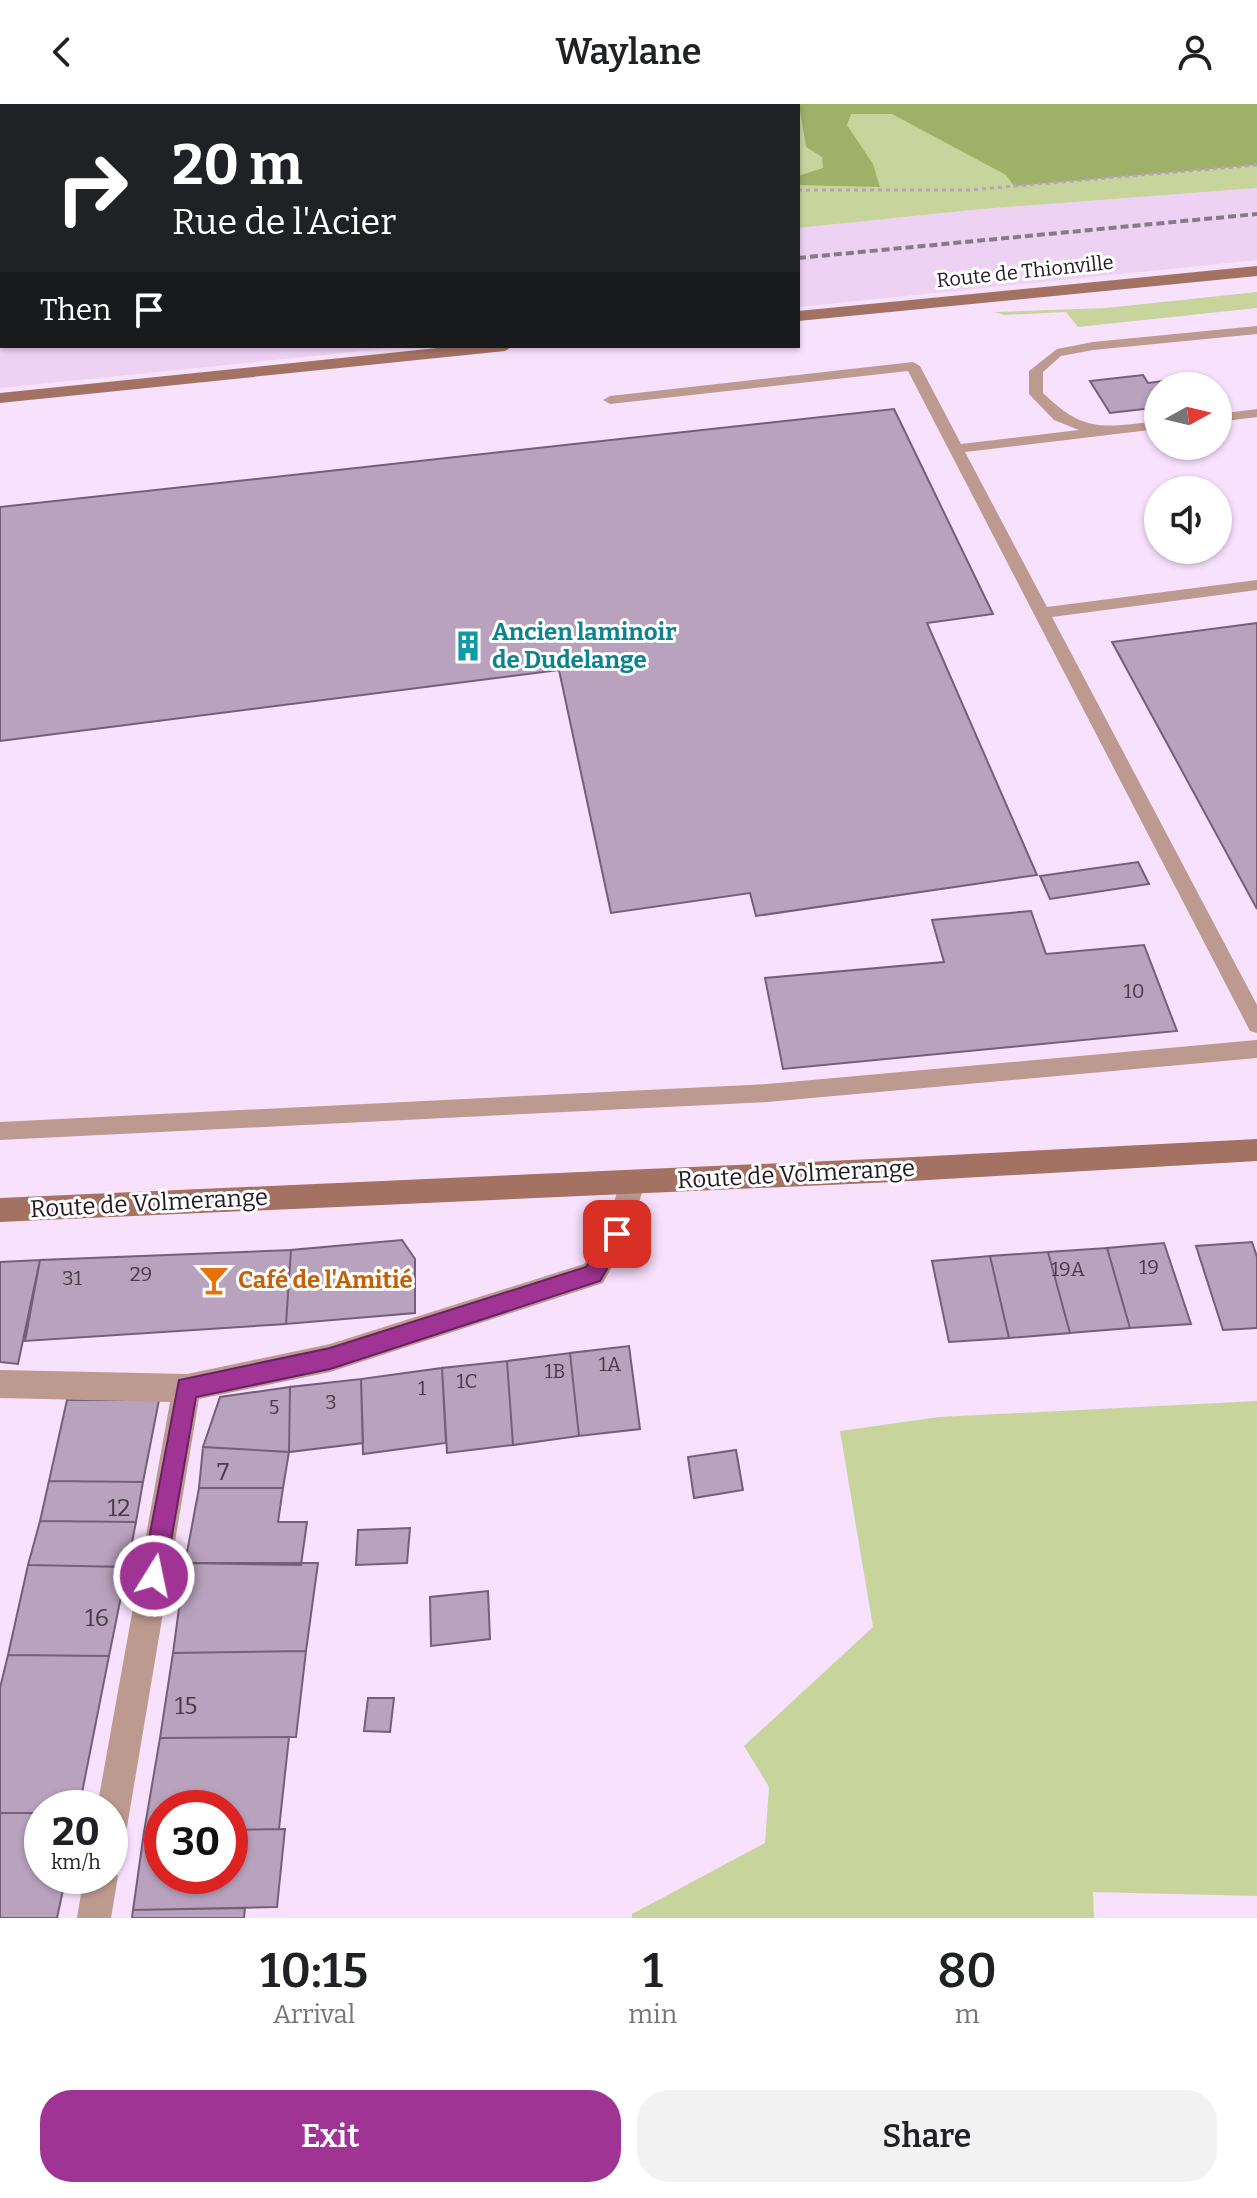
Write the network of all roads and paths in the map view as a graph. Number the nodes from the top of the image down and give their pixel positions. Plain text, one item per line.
1 (1257, 165) edge
2 (800, 190) edge
3 (1257, 271) edge
4 (800, 316) edge
5 (1257, 330) edge
6 (486, 348) edge
7 (0, 398) edge
8 (610, 400) dead end
9 (1257, 413) edge
10 (1232, 416) edge
11 (1144, 427) edge
12 (1097, 432) junction
13 (956, 449) junction
14 (1257, 585) edge
15 (1041, 613) junction
16 (1257, 1025) edge
17 (1257, 1049) edge
18 (0, 1131) edge
19 (1257, 1150) edge
20 (632, 1182) junction
21 (0, 1210) edge
22 (0, 1384) edge
23 (187, 1388) junction
24 (116, 1790) edge
25 (98, 1894) edge
26 (94, 1918) edge

1 - 2 path
3 - 4 main road, Route de Thionville
5 - 12 lane
6 - 7 main road
8 - 13 lane
9 - 10 lane
11 - 12 lane
12 - 13 lane
13 - 15 lane
14 - 15 lane
15 - 16 lane
17 - 18 lane
19 - 20 main road, Route de Volmerange
20 - 21 main road, Route de Volmerange
20 - 23 street
22 - 23 street
23 - 24 street
25 - 26 street

